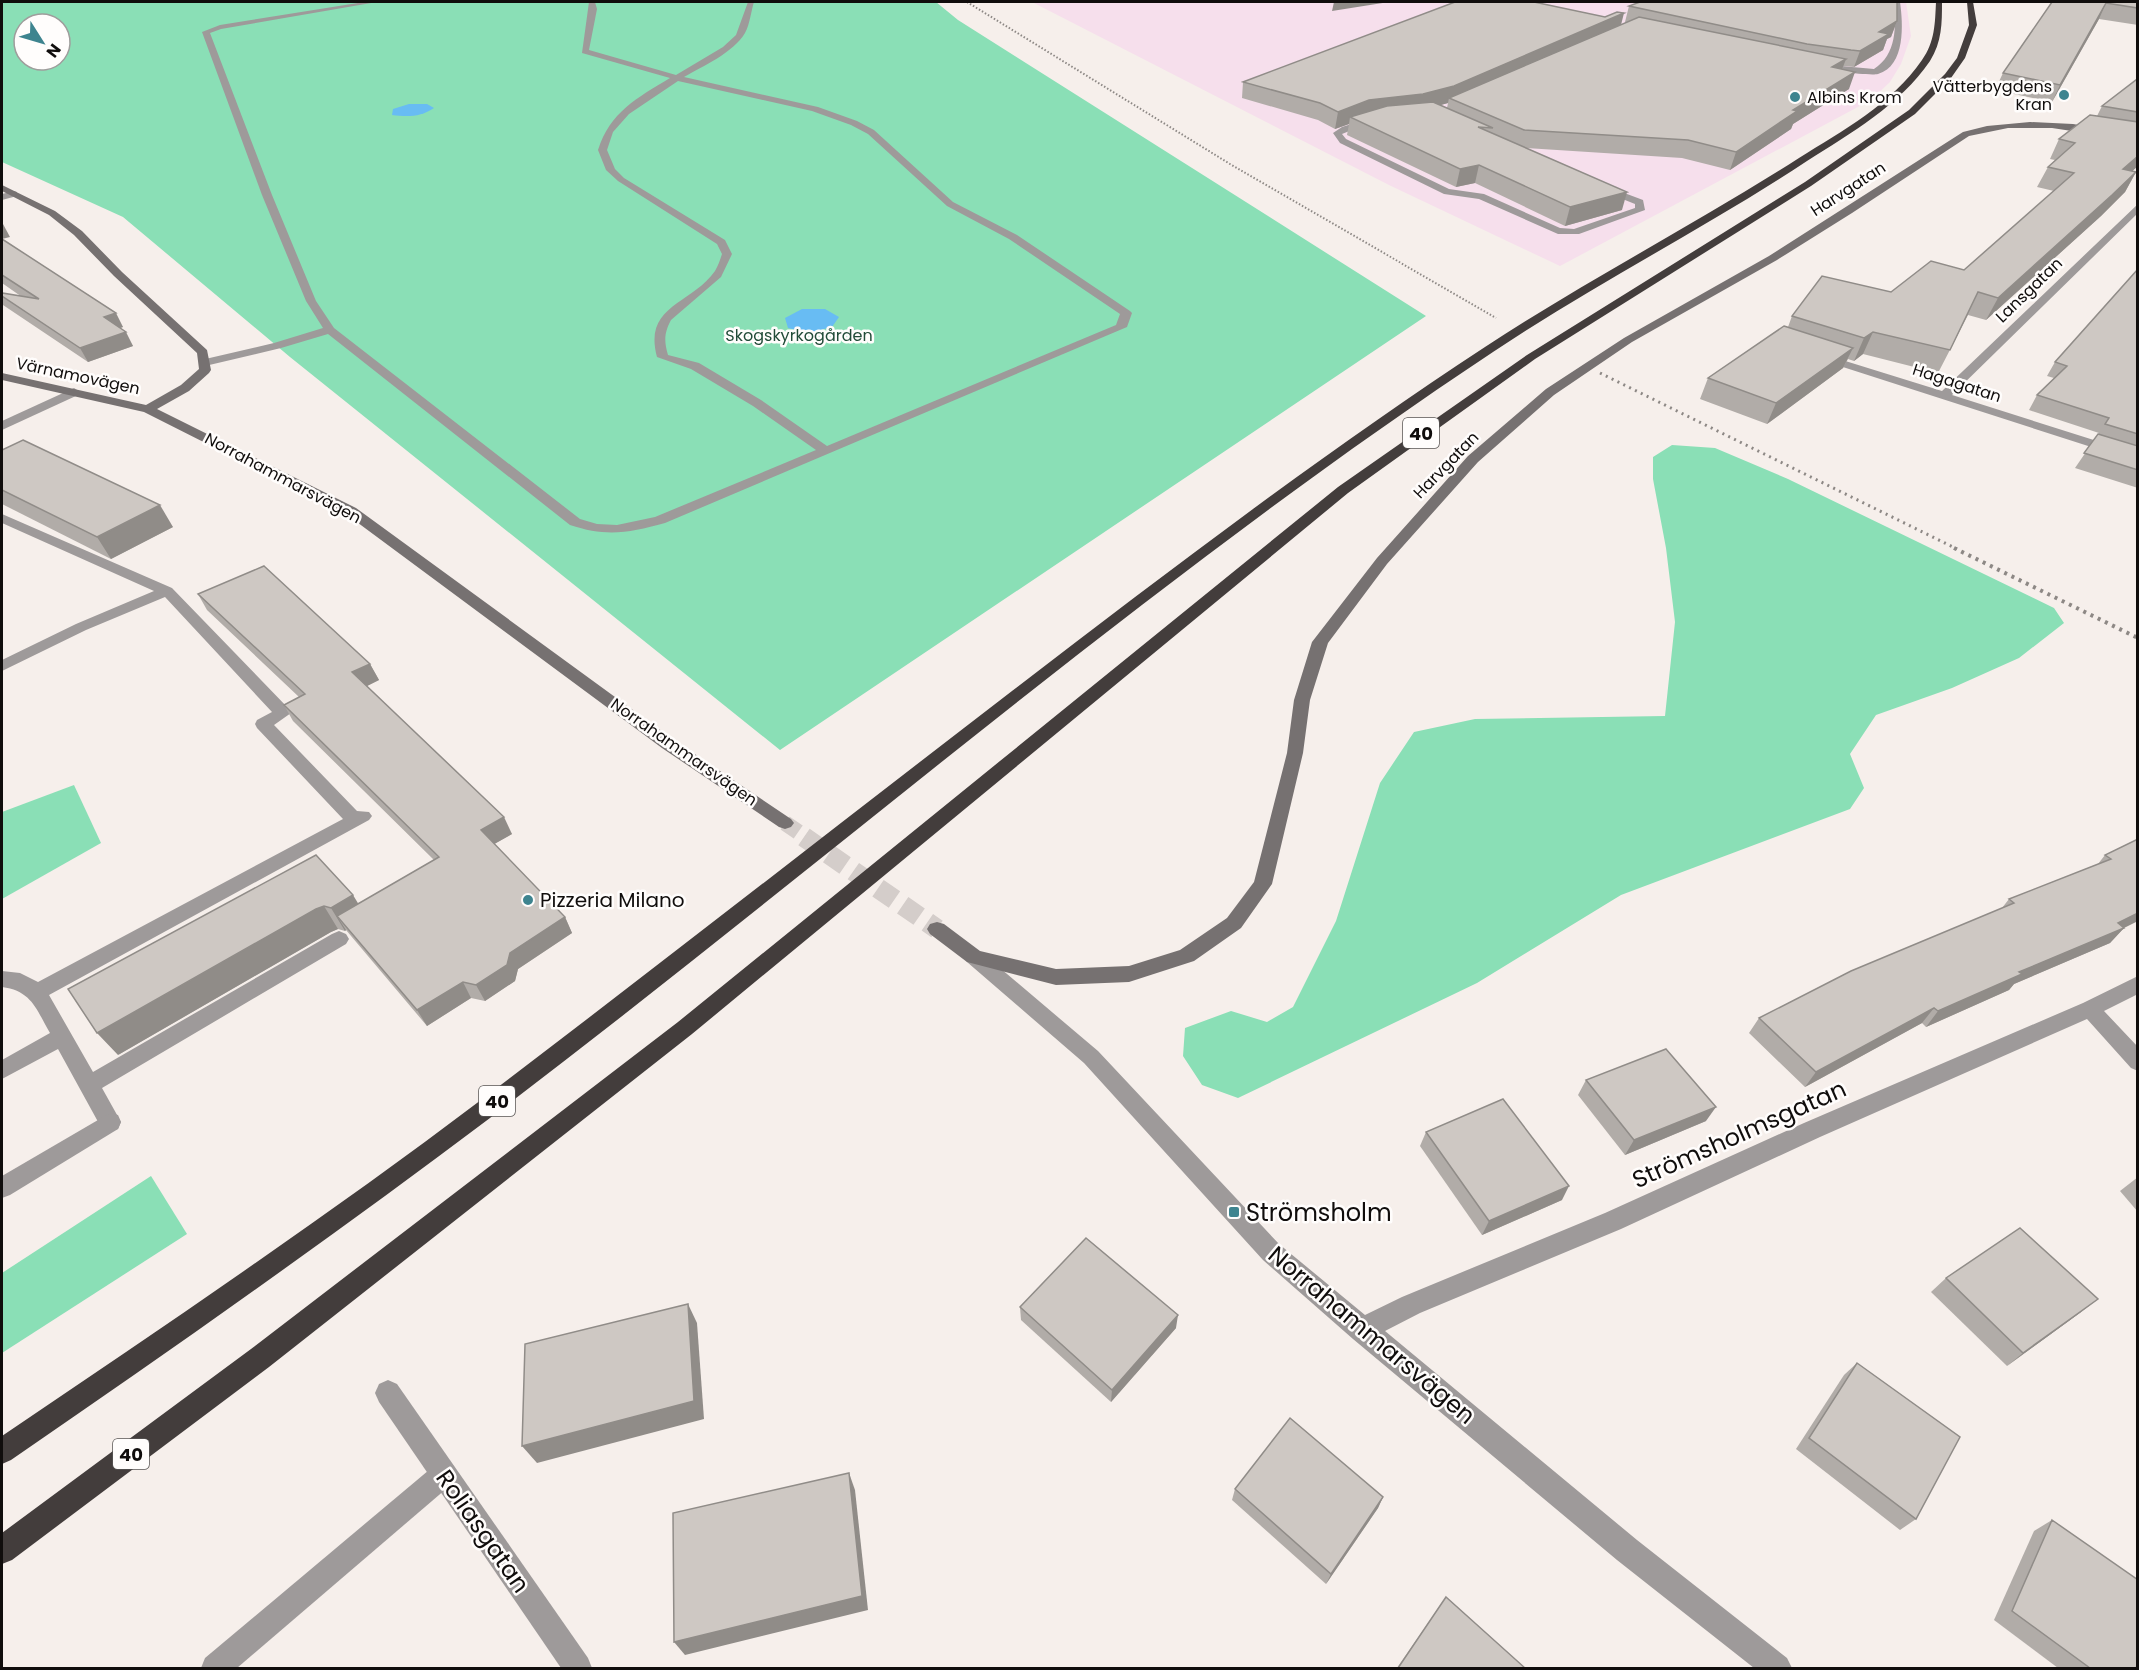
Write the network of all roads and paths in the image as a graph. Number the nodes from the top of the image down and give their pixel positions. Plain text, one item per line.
1 (374, 2) edge
2 (592, 2) edge
3 (751, 2) edge
4 (1897, 2) edge
5 (1939, 2) edge
6 (1970, 2) edge
7 (1814, 66) edge
8 (676, 76) junction
9 (1383, 118) edge
10 (2138, 138) edge
11 (1588, 182) edge
12 (2, 188) edge
13 (14, 194) junction
14 (2, 197) edge
15 (2138, 207) edge
16 (330, 330) junction
17 (1811, 353) edge
18 (205, 362) junction
19 (2, 377) edge
20 (74, 392) junction
21 (1944, 396) junction
22 (148, 409) junction
23 (2, 426) edge
24 (826, 451) junction
25 (2138, 458) edge
26 (2, 518) edge
27 (167, 591) junction
28 (2, 666) edge
29 (785, 823) tunnel mouth
30 (937, 929) tunnel mouth
31 (339, 939) edge
32 (974, 957) junction
33 (2, 979) edge
34 (2138, 984) edge
35 (37, 992) junction
36 (2090, 1009) junction
37 (61, 1037) junction
38 (2138, 1062) edge
39 (2, 1070) edge
40 (89, 1085) junction
41 (2, 1188) edge
42 (1362, 1330) junction
43 (388, 1393) dead end
44 (2, 1451) edge
45 (444, 1474) junction
46 (2, 1550) edge
47 (215, 1668) edge
48 (578, 1668) edge
49 (1777, 1668) edge

1 - 16 street
2 - 8 street
3 - 8 street
4 - 7 street
5 - 44 highway, 40
6 - 46 highway, 40
8 - 24 street
8 - 24 street
9 - 11 street
10 - 32 street, Harvgatan
12 - 13 street
13 - 14 street
13 - 18 street
15 - 21 street, Lansgatan
16 - 18 street
16 - 24 street
17 - 21 street, Hagagatan
18 - 22 street
19 - 20 street, Värnamovägen
20 - 22 street, Värnamovägen
20 - 23 street
21 - 25 street, Hagagatan
22 - 29 street, Norrahammarsvägen
26 - 27 street
27 - 28 street
27 - 35 street
30 - 32 street, Norrahammarsvägen
31 - 40 street
32 - 42 street, Norrahammarsvägen
33 - 35 street
34 - 36 street, Strömsholmsgatan
35 - 37 street
36 - 38 street
36 - 42 street, Strömsholmsgatan
37 - 39 street
37 - 40 street
40 - 41 street
42 - 49 street, Norrahammarsvägen
43 - 45 street, Roliasgatan
45 - 47 street
45 - 48 street, Roliasgatan

